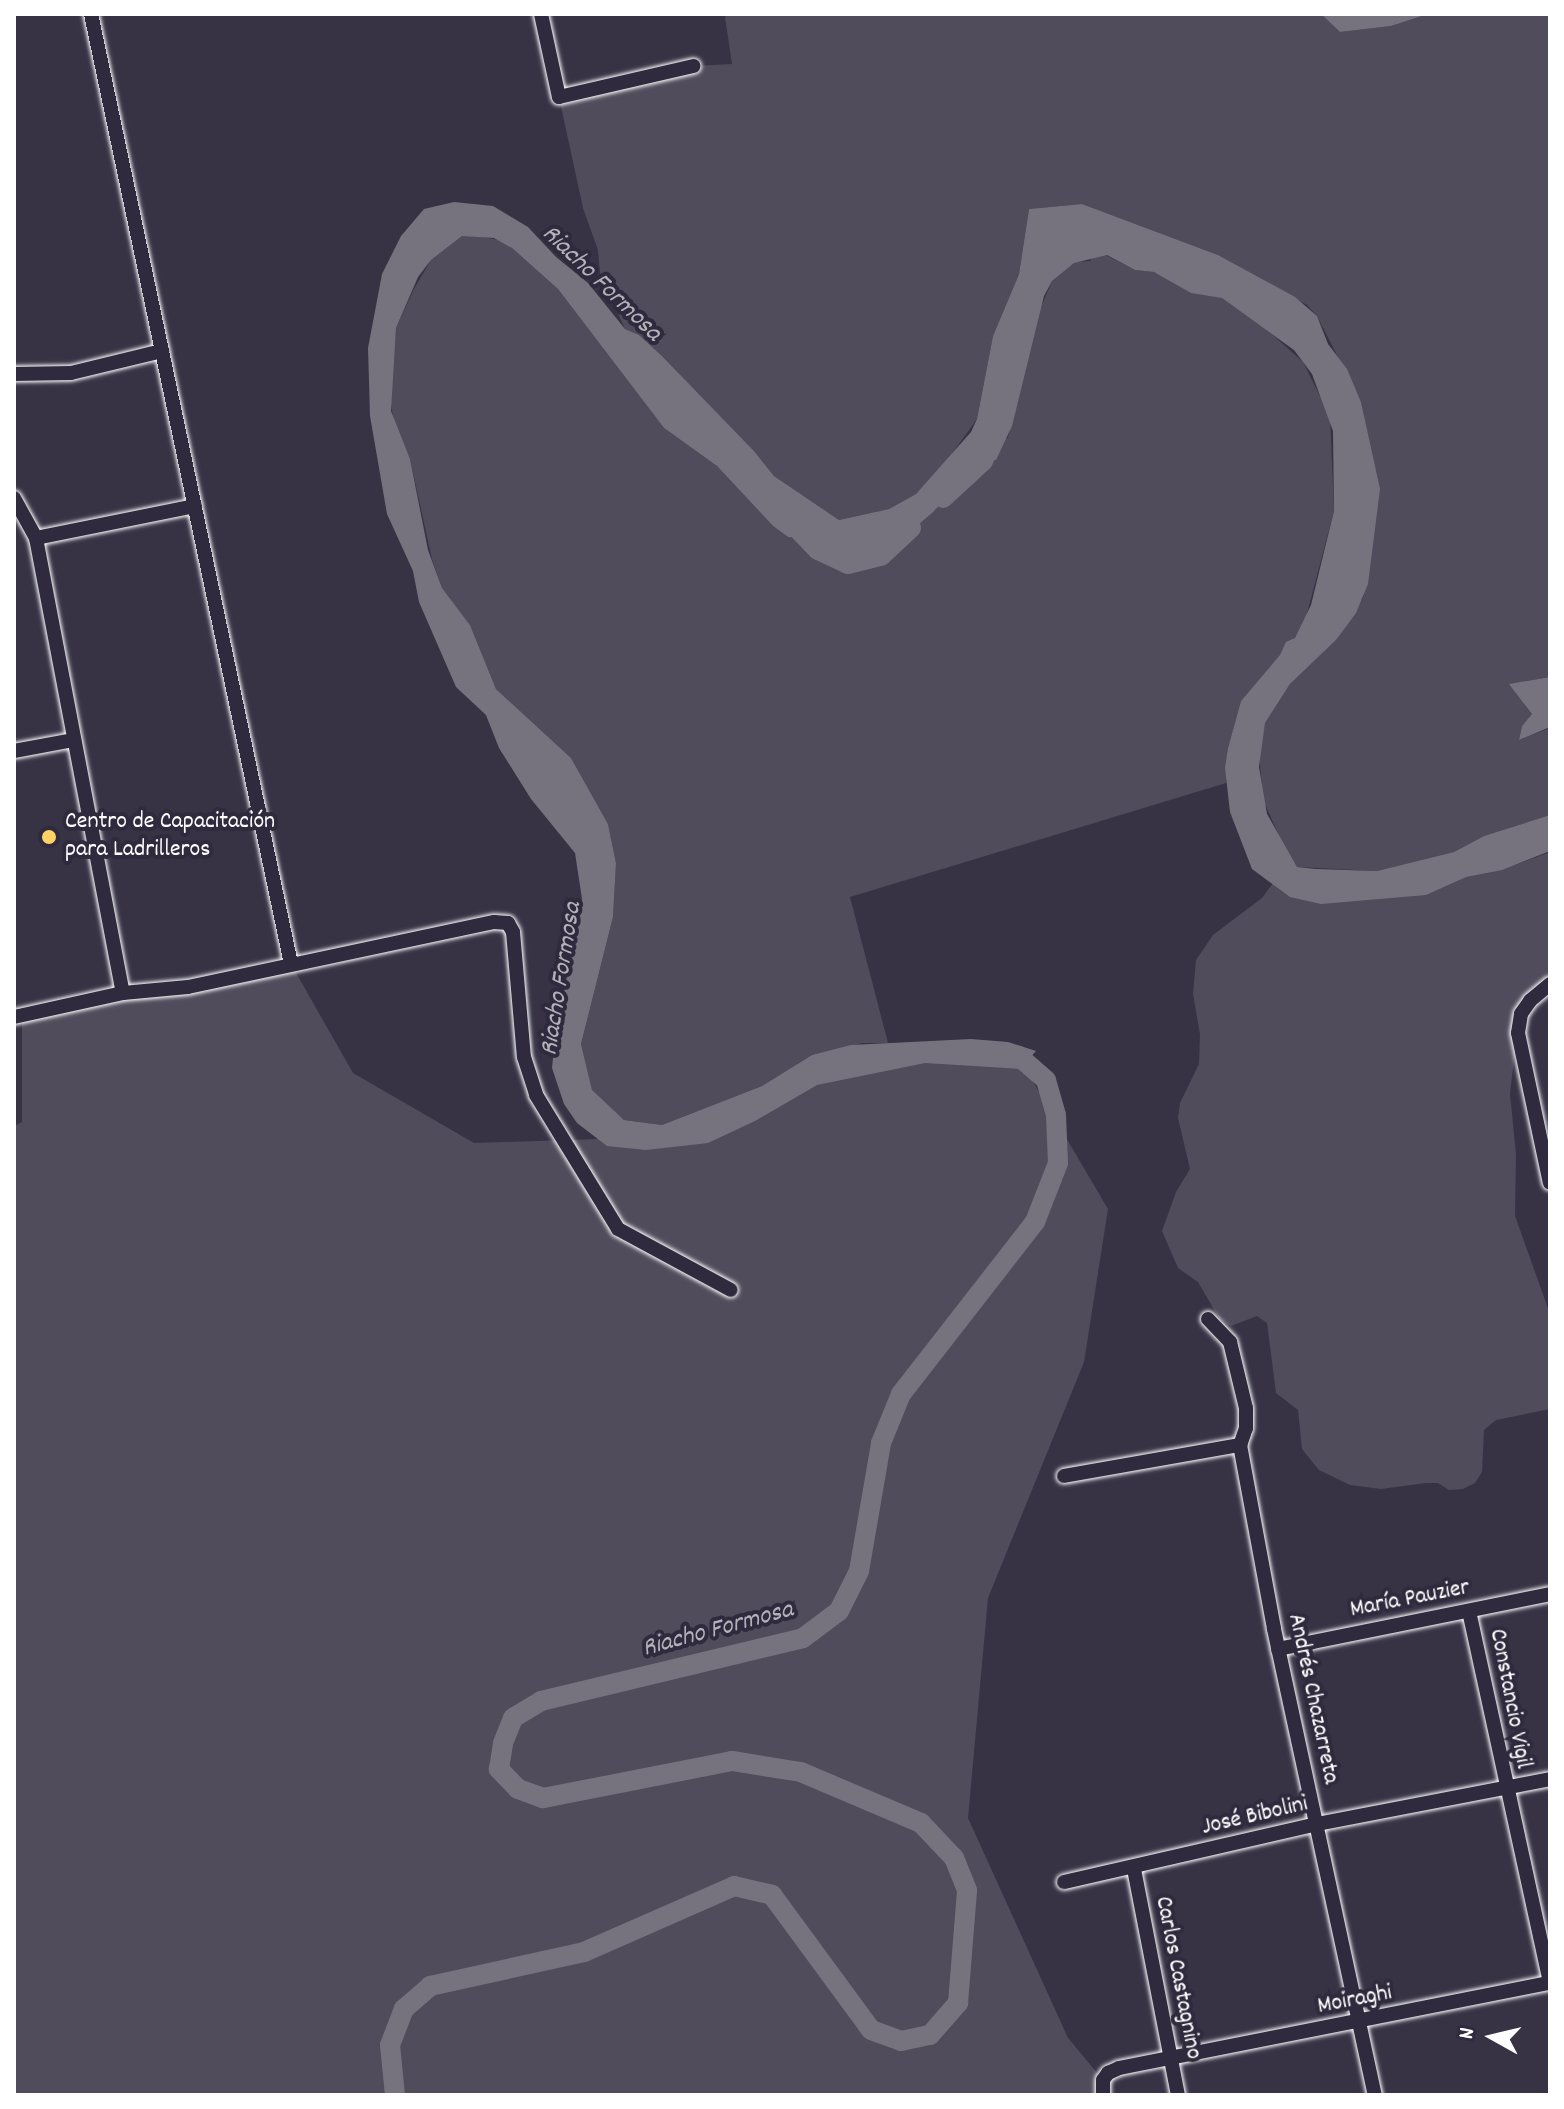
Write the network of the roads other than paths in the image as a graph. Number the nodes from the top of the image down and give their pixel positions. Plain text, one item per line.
1 (91, 14) edge
2 (541, 14) edge
3 (693, 66) dead end
4 (162, 351) junction
5 (14, 374) edge
6 (14, 498) edge
7 (195, 506) junction
8 (36, 538) junction
9 (74, 740) junction
10 (14, 751) edge
11 (291, 964) junction
12 (1550, 984) edge
13 (123, 993) junction
14 (14, 1017) edge
15 (1550, 1183) edge
16 (731, 1290) dead end
17 (1208, 1319) dead end
18 (1240, 1445) junction
19 (1064, 1476) dead end
20 (1550, 1594) edge
21 (1469, 1611) junction
22 (1278, 1649) junction
23 (1550, 1779) edge
24 (1505, 1788) junction
25 (1317, 1824) junction
26 (1134, 1869) junction
27 (1064, 1882) dead end
28 (1550, 1983) edge
29 (1359, 2023) junction
30 (1169, 2059) junction
31 (1103, 2095) edge
32 (1178, 2095) edge
33 (1375, 2095) edge

1 - 4 street
2 - 3 street
4 - 5 street
4 - 7 street
6 - 8 street
7 - 8 street
7 - 11 street
8 - 9 street
9 - 10 street
9 - 13 street
11 - 13 street
11 - 16 street
12 - 15 street
13 - 14 street
17 - 18 street, Andrés Chazarreta
18 - 19 street
18 - 22 street, Andrés Chazarreta
20 - 21 street, María Pauzier
21 - 22 street, María Pauzier
21 - 24 street, Constancio Vigil
22 - 25 street, Andrés Chazarreta
23 - 24 street, José Bibolini
24 - 25 street, José Bibolini
24 - 28 street, Constancio Vigil
25 - 26 street, José Bibolini
25 - 29 street, Andrés Chazarreta
26 - 27 street, José Bibolini
26 - 30 street, Carlos Castagnino
28 - 29 street, Moiraghi
29 - 30 street, Moiraghi
29 - 33 street, Andrés Chazarreta
30 - 31 street, Moiraghi
30 - 32 street, Carlos Castagnino

